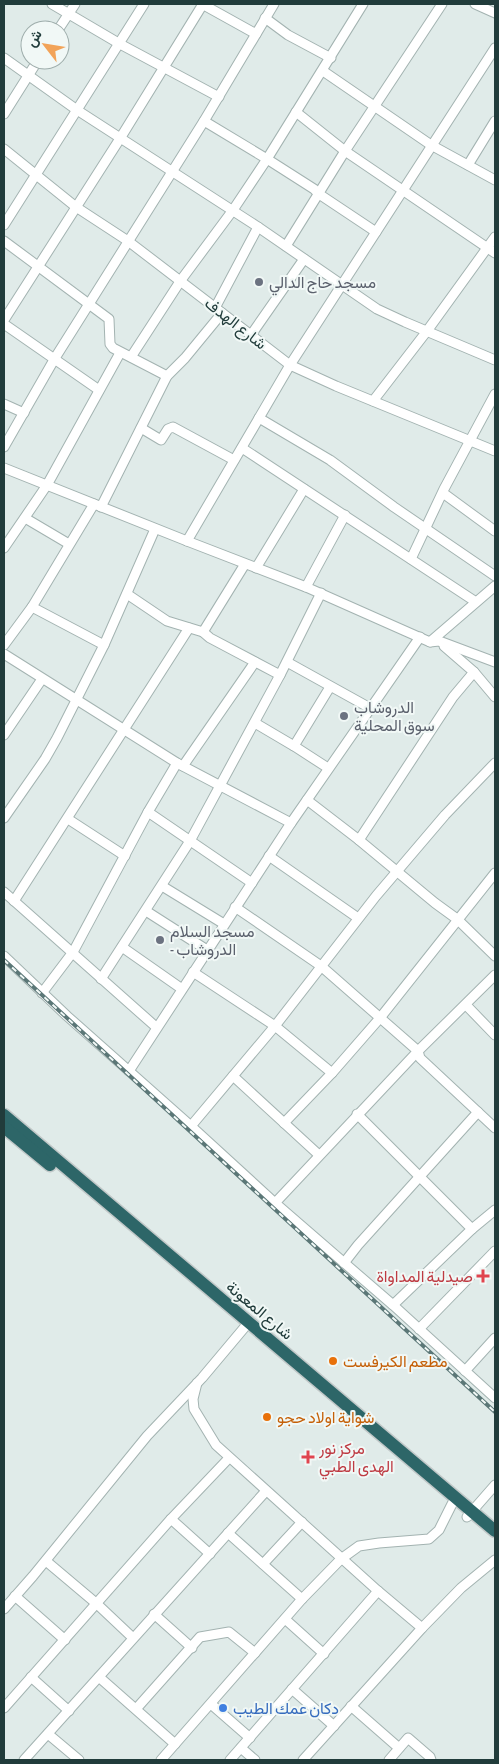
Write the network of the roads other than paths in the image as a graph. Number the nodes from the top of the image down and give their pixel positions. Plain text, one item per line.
1 (52, 4) edge
2 (74, 4) edge
3 (144, 4) edge
4 (203, 4) edge
5 (274, 4) edge
6 (363, 4) edge
7 (442, 4) edge
8 (474, 4) edge
9 (69, 13) junction
10 (495, 13) edge
11 (265, 18) junction
12 (64, 20) edge
13 (256, 34) junction
14 (120, 44) junction
15 (495, 48) edge
16 (4, 58) edge
17 (331, 58) junction
18 (163, 67) junction
19 (32, 70) edge
20 (322, 71) junction
21 (28, 76) junction
22 (219, 97) junction
23 (374, 107) junction
24 (77, 110) junction
25 (296, 112) junction
26 (4, 114) edge
27 (204, 121) junction
28 (495, 121) edge
29 (121, 137) junction
30 (431, 145) junction
31 (4, 149) edge
32 (345, 151) junction
33 (267, 159) junction
34 (468, 165) junction
35 (173, 171) junction
36 (36, 176) junction
37 (495, 180) edge
38 (404, 191) junction
39 (319, 194) junction
40 (76, 207) junction
41 (233, 210) junction
42 (4, 225) edge
43 (258, 227) junction
44 (376, 232) junction
45 (495, 237) edge
46 (4, 241) edge
47 (128, 241) junction
48 (286, 246) junction
49 (492, 250) edge
50 (304, 259) junction
51 (37, 266) junction
52 (181, 280) junction
53 (341, 285) junction
54 (88, 304) junction
55 (218, 310) junction
56 (4, 320) edge
57 (4, 324) edge
58 (427, 331) junction
59 (251, 335) junction
60 (120, 353) junction
61 (55, 358) junction
62 (131, 358) junction
63 (495, 360) edge
64 (290, 365) junction
65 (167, 376) junction
66 (99, 390) junction
67 (495, 394) edge
68 (373, 401) junction
69 (4, 404) edge
70 (24, 413) junction
71 (259, 418) junction
72 (141, 428) junction
73 (471, 440) junction
74 (4, 447) edge
75 (242, 448) junction
76 (495, 450) edge
77 (234, 460) junction
78 (4, 468) edge
79 (47, 485) junction
80 (304, 489) junction
81 (442, 493) junction
82 (98, 506) junction
83 (345, 515) junction
84 (25, 518) junction
85 (155, 528) junction
86 (425, 528) junction
87 (495, 531) edge
88 (187, 542) junction
89 (69, 544) junction
90 (4, 548) edge
91 (411, 559) junction
92 (245, 564) junction
93 (256, 568) junction
94 (495, 576) edge
95 (495, 586) edge
96 (306, 587) junction
97 (321, 593) junction
98 (127, 594) junction
99 (476, 602) junction
100 (32, 607) junction
101 (190, 628) junction
102 (203, 632) junction
103 (420, 637) junction
104 (434, 641) junction
105 (4, 645) edge
106 (104, 645) junction
107 (4, 654) edge
108 (255, 662) junction
109 (287, 662) junction
110 (495, 662) edge
111 (474, 672) junction
112 (280, 675) junction
113 (42, 679) junction
114 (330, 687) junction
115 (495, 697) edge
116 (77, 700) junction
117 (370, 708) junction
118 (254, 723) junction
119 (123, 729) junction
120 (4, 735) edge
121 (294, 746) junction
122 (495, 763) edge
123 (180, 765) junction
124 (328, 768) junction
125 (221, 786) junction
126 (307, 800) junction
127 (148, 812) junction
128 (4, 818) edge
129 (68, 819) junction
130 (291, 823) junction
131 (359, 840) junction
132 (190, 841) junction
133 (125, 856) junction
134 (269, 856) junction
135 (397, 872) junction
136 (495, 873) edge
137 (252, 883) junction
138 (162, 886) junction
139 (4, 892) edge
140 (14, 901) junction
141 (236, 907) junction
142 (146, 911) junction
143 (358, 918) junction
144 (457, 919) junction
145 (224, 924) junction
146 (122, 947) junction
147 (208, 950) junction
148 (73, 952) junction
149 (4, 956) edge
150 (495, 956) edge
151 (321, 966) junction
152 (193, 972) junction
153 (495, 975) edge
154 (101, 979) junction
155 (182, 988) junction
156 (42, 993) junction
157 (466, 1005) junction
158 (380, 1018) junction
159 (274, 1026) junction
160 (156, 1027) junction
161 (495, 1035) edge
162 (418, 1052) junction
163 (129, 1071) junction
164 (332, 1073) junction
165 (233, 1076) junction
166 (478, 1112) junction
167 (358, 1114) junction
168 (4, 1115) edge
169 (284, 1123) junction
170 (191, 1126) junction
171 (4, 1127) edge
172 (495, 1128) edge
173 (319, 1155) junction
174 (420, 1176) junction
175 (275, 1203) junction
176 (495, 1210) edge
177 (472, 1229) junction
178 (495, 1251) edge
179 (344, 1263) junction
180 (393, 1306) junction
181 (244, 1328) junction
182 (419, 1329) junction
183 (495, 1338) edge
184 (465, 1371) junction
185 (197, 1383) junction
186 (495, 1398) edge
187 (229, 1458) junction
188 (495, 1485) edge
189 (266, 1491) junction
190 (452, 1504) junction
191 (470, 1514) junction
192 (171, 1519) junction
193 (302, 1522) junction
194 (495, 1530) edge
195 (228, 1533) junction
196 (495, 1541) edge
197 (210, 1554) junction
198 (341, 1558) junction
199 (46, 1560) junction
200 (495, 1560) edge
201 (263, 1564) junction
202 (378, 1592) junction
203 (15, 1596) junction
204 (302, 1599) junction
205 (97, 1604) junction
206 (4, 1609) edge
207 (154, 1614) junction
208 (285, 1620) junction
209 (422, 1628) junction
210 (132, 1638) junction
211 (64, 1640) junction
212 (192, 1648) junction
213 (255, 1653) junction
214 (324, 1654) junction
215 (31, 1677) junction
216 (99, 1677) junction
217 (292, 1690) junction
218 (211, 1704) junction
219 (351, 1706) junction
220 (4, 1708) edge
221 (136, 1709) junction
222 (69, 1711) junction
223 (334, 1726) junction
224 (48, 1734) junction
225 (250, 1738) junction
226 (175, 1744) junction
227 (241, 1748) junction
228 (399, 1748) junction
229 (24, 1760) edge
230 (79, 1760) edge
231 (161, 1760) edge
232 (230, 1760) edge
233 (255, 1760) edge
234 (303, 1760) edge
235 (389, 1760) edge
236 (431, 1760) edge

1 - 9 street
2 - 9 street
3 - 14 street
4 - 13 street
4 - 18 street
5 - 11 street
6 - 17 street
7 - 23 street
8 - 10 street
9 - 12 street
9 - 14 street
11 - 13 street
11 - 17 street
13 - 22 street
14 - 18 street
14 - 24 street
15 - 30 street
16 - 21 street
17 - 20 street
18 - 22 street
18 - 29 street
19 - 21 street
20 - 23 street
20 - 25 street
21 - 24 street
21 - 26 street
22 - 27 street
23 - 30 street
23 - 32 street
24 - 29 street
24 - 36 street
25 - 32 street
25 - 33 street
27 - 33 street
27 - 35 street
28 - 34 street
29 - 35 street
29 - 40 street
30 - 34 street
30 - 38 street
31 - 36 street, شارع الهدف
32 - 38 street
32 - 39 street
33 - 39 street
33 - 41 street
34 - 37 street
35 - 41 street
35 - 47 street
36 - 40 street, شارع الهدف
36 - 42 street
38 - 44 street
38 - 49 street
39 - 44 street
39 - 48 street
40 - 47 street, شارع الهدف
40 - 51 street
41 - 43 street
41 - 52 street
43 - 48 street
43 - 55 street
44 - 53 street
45 - 49 street
46 - 51 street
47 - 52 street, شارع الهدف
47 - 54 street
48 - 50 street
49 - 58 street
50 - 53 street
50 - 59 street
51 - 54 street
51 - 56 street
52 - 55 street, شارع الهدف
52 - 62 street
53 - 58 street
53 - 64 street
54 - 60 street
54 - 61 street
55 - 59 street, شارع الهدف
55 - 65 street
57 - 61 street
58 - 63 street
58 - 68 street
59 - 64 street, شارع الهدف
60 - 62 street
60 - 66 street
61 - 66 street
61 - 70 street
62 - 65 street
64 - 68 street, شارع الهدف
64 - 71 street
65 - 72 street
66 - 79 street
67 - 73 street
68 - 73 street, شارع الهدف
69 - 70 street
70 - 74 street
71 - 75 street
71 - 86 street
72 - 77 street
72 - 82 street
73 - 76 street, شارع الهدف
73 - 81 street
75 - 77 street
75 - 80 street
77 - 88 street
78 - 79 street
79 - 82 street
79 - 84 street
80 - 83 street
80 - 93 street
81 - 86 street
81 - 87 street
82 - 85 street
82 - 89 street
83 - 91 street
83 - 96 street
84 - 89 street
84 - 90 street
85 - 88 street
85 - 98 street
86 - 91 street
86 - 94 street
88 - 92 street
89 - 100 street
91 - 99 street
92 - 93 street
92 - 102 street
93 - 96 street
95 - 99 street
96 - 97 street
97 - 103 street
97 - 109 street
98 - 101 street
98 - 106 street
99 - 104 street
100 - 105 street
100 - 106 street
101 - 102 street
101 - 119 street
102 - 108 street
103 - 104 street
103 - 117 street
104 - 110 street
104 - 111 street
106 - 116 street
107 - 113 street
108 - 112 street
108 - 123 street
109 - 112 street
109 - 114 street
111 - 115 street
111 - 131 street
112 - 118 street
113 - 116 street
113 - 120 street
114 - 117 street
114 - 121 street
116 - 119 street
116 - 128 street
117 - 124 street
118 - 121 street
118 - 125 street
119 - 123 street
119 - 129 street
121 - 124 street
122 - 135 street
123 - 125 street
123 - 127 street
124 - 126 street
125 - 130 street
125 - 132 street
126 - 130 street
126 - 131 street
127 - 132 street
127 - 133 street
129 - 133 street
129 - 140 street
130 - 134 street
131 - 135 street
132 - 137 street
132 - 138 street
133 - 148 street
134 - 137 street
134 - 143 street
135 - 143 street
135 - 144 street
136 - 144 street
137 - 141 street
138 - 142 street
138 - 145 street
139 - 140 street
140 - 148 street
141 - 145 street
141 - 151 street
142 - 146 street
142 - 147 street
143 - 151 street
144 - 150 street
144 - 158 street
145 - 147 street
146 - 154 street
146 - 155 street
147 - 152 street
148 - 154 street
148 - 156 street
149 - 156 street
151 - 158 street
151 - 159 street
152 - 155 street
152 - 159 street
153 - 157 street
154 - 160 street
155 - 160 street
156 - 163 street
157 - 161 street
157 - 162 street
158 - 162 street
158 - 164 street
159 - 164 street
159 - 165 street
160 - 163 street
162 - 166 street
162 - 167 street
163 - 170 street
164 - 169 street
165 - 169 street
165 - 170 street
166 - 172 street
166 - 174 street
167 - 173 street
167 - 174 street
168 - 191 highway, شارع المعونة
169 - 173 street
170 - 175 street
171 - 181 highway, شارع المعونة
173 - 175 street
174 - 177 street
174 - 179 street
175 - 179 street
176 - 177 street
177 - 180 street
178 - 182 street
179 - 180 street
180 - 182 street
181 - 185 street
181 - 190 highway, شارع المعونة
182 - 184 street
183 - 184 street
184 - 186 street
185 - 187 street
185 - 199 street
187 - 189 street
187 - 192 street
188 - 191 street
189 - 193 street
189 - 195 street
190 - 191 highway, شارع المعونة
190 - 198 street
191 - 194 highway, شارع المعونة
191 - 196 highway, شارع المعونة
192 - 197 street
192 - 205 street
193 - 198 street
193 - 201 street
195 - 197 street
195 - 201 street
197 - 207 street
198 - 202 street
198 - 204 street
199 - 203 street
199 - 205 street
200 - 209 street
201 - 204 street
202 - 209 street
202 - 214 street
203 - 206 street
203 - 211 street
204 - 208 street
205 - 210 street
205 - 211 street
207 - 210 street
207 - 212 street
208 - 213 street
208 - 214 street
209 - 219 street
210 - 216 street
211 - 215 street
212 - 213 street
212 - 221 street
213 - 218 street
214 - 217 street
215 - 220 street
215 - 222 street
216 - 221 street
216 - 222 street
217 - 223 street
217 - 225 street
218 - 225 street
218 - 226 street
219 - 223 street
219 - 228 street
221 - 226 street
222 - 224 street
223 - 234 street
224 - 229 street
224 - 230 street
225 - 227 street
226 - 231 street
227 - 232 street
227 - 233 street
228 - 235 street
228 - 236 street

